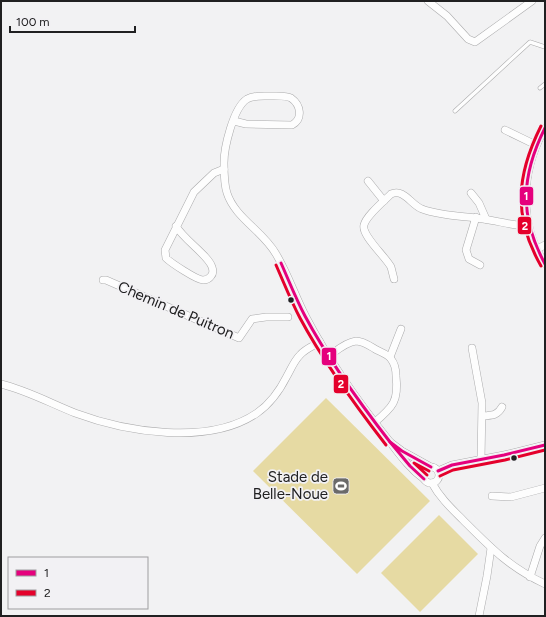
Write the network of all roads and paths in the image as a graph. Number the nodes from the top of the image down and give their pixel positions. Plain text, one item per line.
1 (428, 1) edge
2 (532, 1) edge
3 (545, 47) edge
4 (545, 84) edge
5 (540, 88) dead end
6 (455, 111) dead end
7 (234, 121) junction
8 (545, 128) edge
9 (505, 130) dead end
10 (536, 145) junction
11 (224, 169) junction
12 (368, 181) dead end
13 (471, 193) dead end
14 (384, 201) junction
15 (476, 218) junction
16 (486, 219) junction
17 (176, 226) junction
18 (529, 226) junction
19 (545, 245) edge
20 (537, 249) junction
21 (545, 264) edge
22 (480, 265) dead end
23 (394, 279) dead end
24 (102, 280) dead end
25 (288, 317) dead end
26 (401, 329) dead end
27 (320, 342) junction
28 (472, 348) dead end
29 (329, 356) junction
30 (390, 357) junction
31 (1, 384) edge
32 (502, 407) dead end
33 (483, 416) junction
34 (374, 423) junction
35 (390, 442) junction
36 (545, 446) edge
37 (481, 460) junction
38 (431, 467) junction
39 (438, 472) junction
40 (424, 479) junction
41 (432, 483) junction
42 (545, 488) edge
43 (492, 496) dead end
44 (545, 538) edge
45 (491, 548) junction
46 (530, 577) junction
47 (545, 584) edge
48 (479, 616) edge

1 - 2 street
3 - 6 lane
4 - 5 lane
7 - 7 street
7 - 11 street
8 - 10 street
9 - 10 street
10 - 18 street
11 - 17 street
11 - 27 street
12 - 14 street
13 - 16 street
14 - 15 street
14 - 23 street
15 - 16 street
15 - 22 street
16 - 18 street
17 - 17 street
18 - 20 street
19 - 20 street
20 - 21 street
24 - 25 street, Chemin de Puitron
26 - 30 street
27 - 29 street
27 - 31 street
28 - 33 street
29 - 30 street
29 - 34 street
30 - 34 street
32 - 33 street
33 - 37 street
34 - 35 street
35 - 38 street
35 - 40 street
36 - 37 street
37 - 39 street
38 - 39 street
38 - 40 street
39 - 41 street
40 - 41 street
41 - 45 street
42 - 43 street
44 - 46 street
45 - 46 street
45 - 48 street
46 - 47 street

